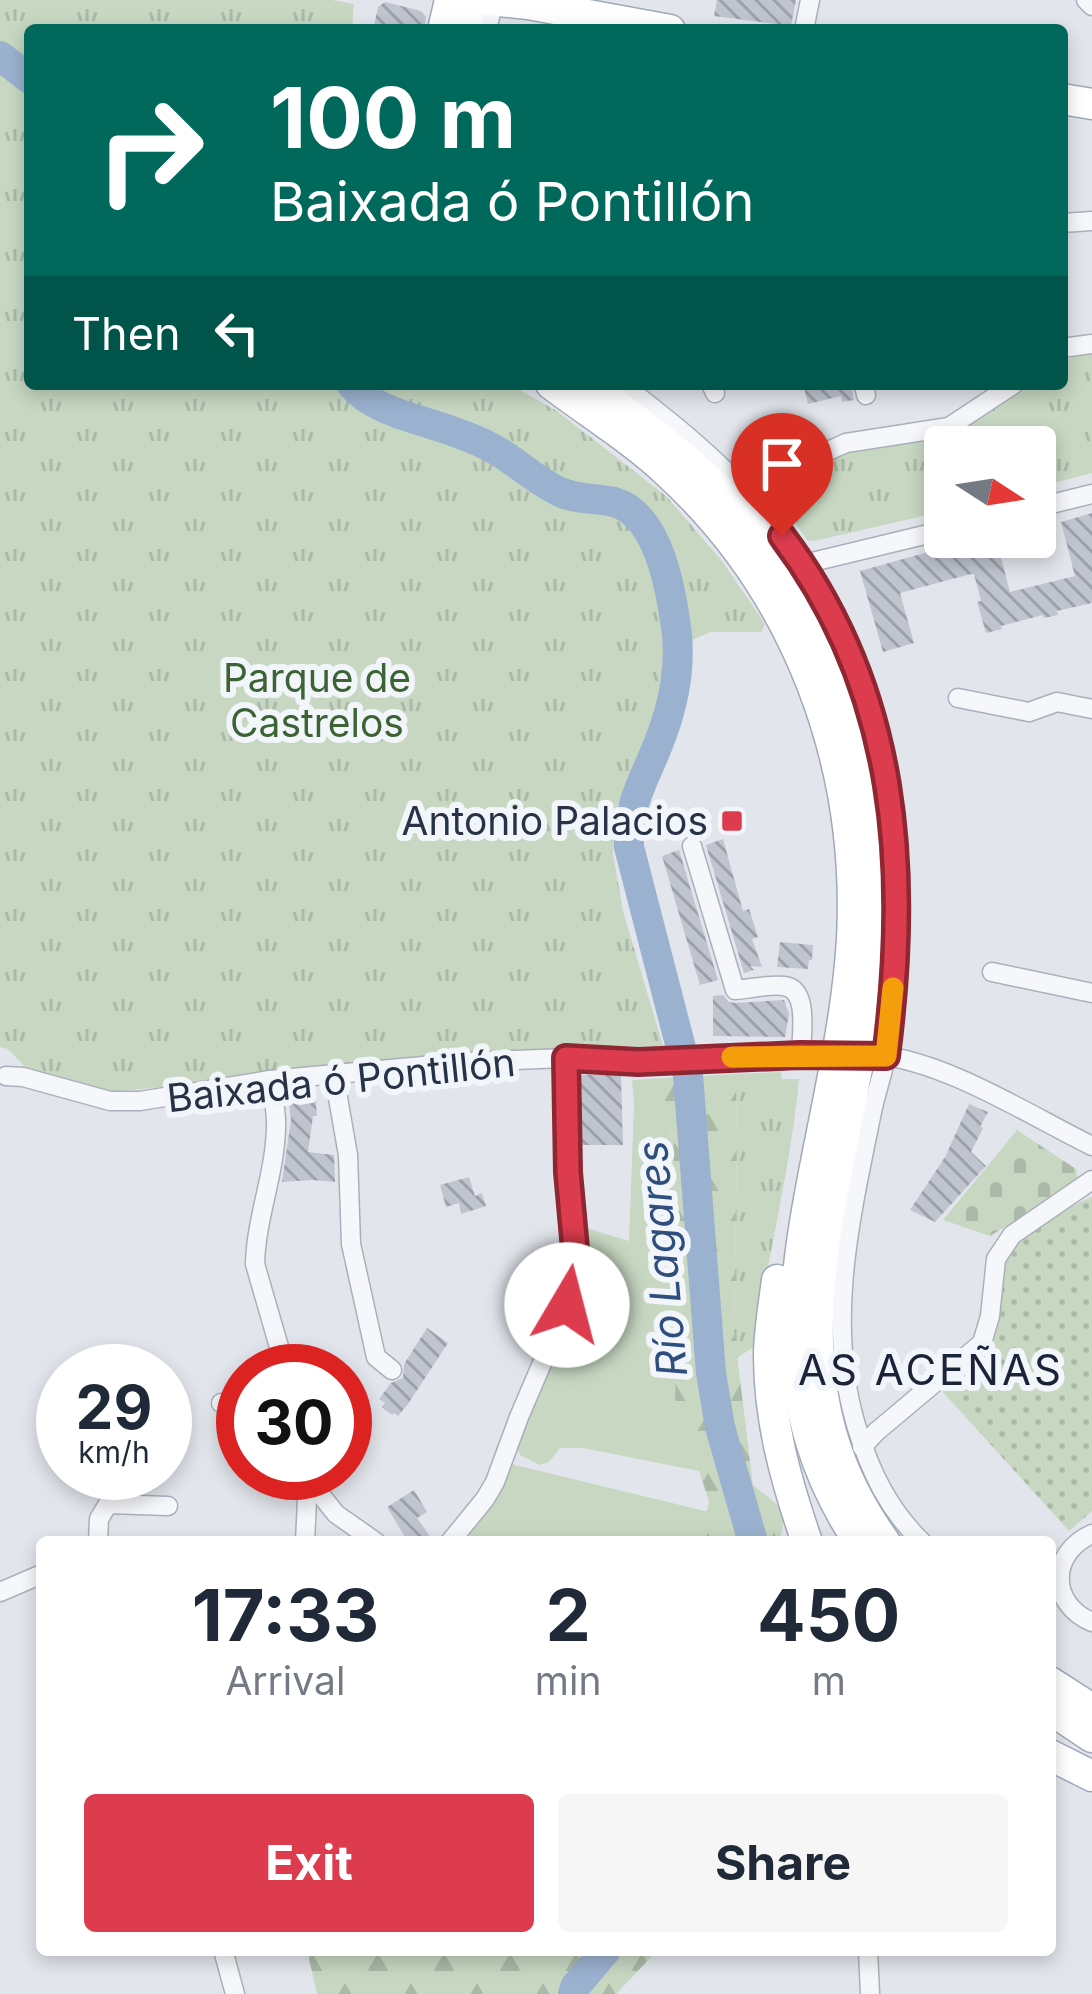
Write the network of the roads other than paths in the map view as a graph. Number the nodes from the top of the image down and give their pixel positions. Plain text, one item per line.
1 (491, 0) edge
2 (558, 5) edge
3 (643, 24) edge
4 (559, 390) edge
5 (596, 390) edge
6 (630, 390) edge
7 (1005, 390) edge
8 (743, 489) junction
9 (1092, 494) edge
10 (1056, 503) edge
11 (924, 535) edge
12 (804, 564) junction
13 (958, 698) dead end
14 (1092, 709) edge
15 (692, 846) dead end
16 (992, 972) dead end
17 (1092, 993) edge
18 (806, 1056) junction
19 (880, 1056) junction
20 (566, 1058) junction
21 (334, 1075) junction
22 (2, 1076) edge
23 (270, 1080) junction
24 (820, 1143) junction
25 (1092, 1146) edge
26 (1092, 1180) edge
27 (278, 1344) edge
28 (392, 1370) dead end
29 (862, 1447) junction
30 (306, 1500) edge
31 (326, 1500) edge
32 (168, 1506) dead end
33 (1092, 1534) edge
34 (98, 1536) edge
35 (305, 1536) edge
36 (367, 1536) edge
37 (454, 1536) edge
38 (805, 1536) edge
39 (856, 1536) edge
40 (881, 1536) edge
41 (916, 1536) edge
42 (1056, 1572) edge
43 (36, 1577) edge
44 (1056, 1577) edge
45 (0, 1592) edge
46 (1070, 1609) junction
47 (1056, 1611) edge
48 (1092, 1622) edge
49 (1056, 1686) edge
50 (1092, 1709) edge
51 (1056, 1713) edge
52 (1092, 1737) edge
53 (1056, 1758) edge
54 (1092, 1776) edge
55 (225, 1956) edge
56 (868, 1956) edge
57 (235, 1994) edge
58 (870, 1994) edge

1 - 2 main road
2 - 3 main road
4 - 24 main road
5 - 40 main road
6 - 8 street
7 - 8 street
8 - 12 street
9 - 10 street
11 - 12 street
12 - 19 street
13 - 14 street
15 - 18 street
16 - 17 street
18 - 19 street, Baixada ó Pontillón, bridge
18 - 20 street, Baixada ó Pontillón
19 - 25 street, Baixada ó Pontillón
19 - 29 street
20 - 21 street, Baixada ó Pontillón
20 - 37 street
21 - 23 street, Baixada ó Pontillón
21 - 28 street
22 - 23 street, Baixada ó Pontillón
23 - 27 street
24 - 38 main road
24 - 39 main road
26 - 29 street
29 - 41 street
30 - 35 street
31 - 36 street
32 - 34 street
33 - 42 street
43 - 45 street
44 - 46 street
46 - 47 street
46 - 48 street
49 - 50 main road
51 - 52 main road
53 - 54 main road
55 - 57 street
56 - 58 street

